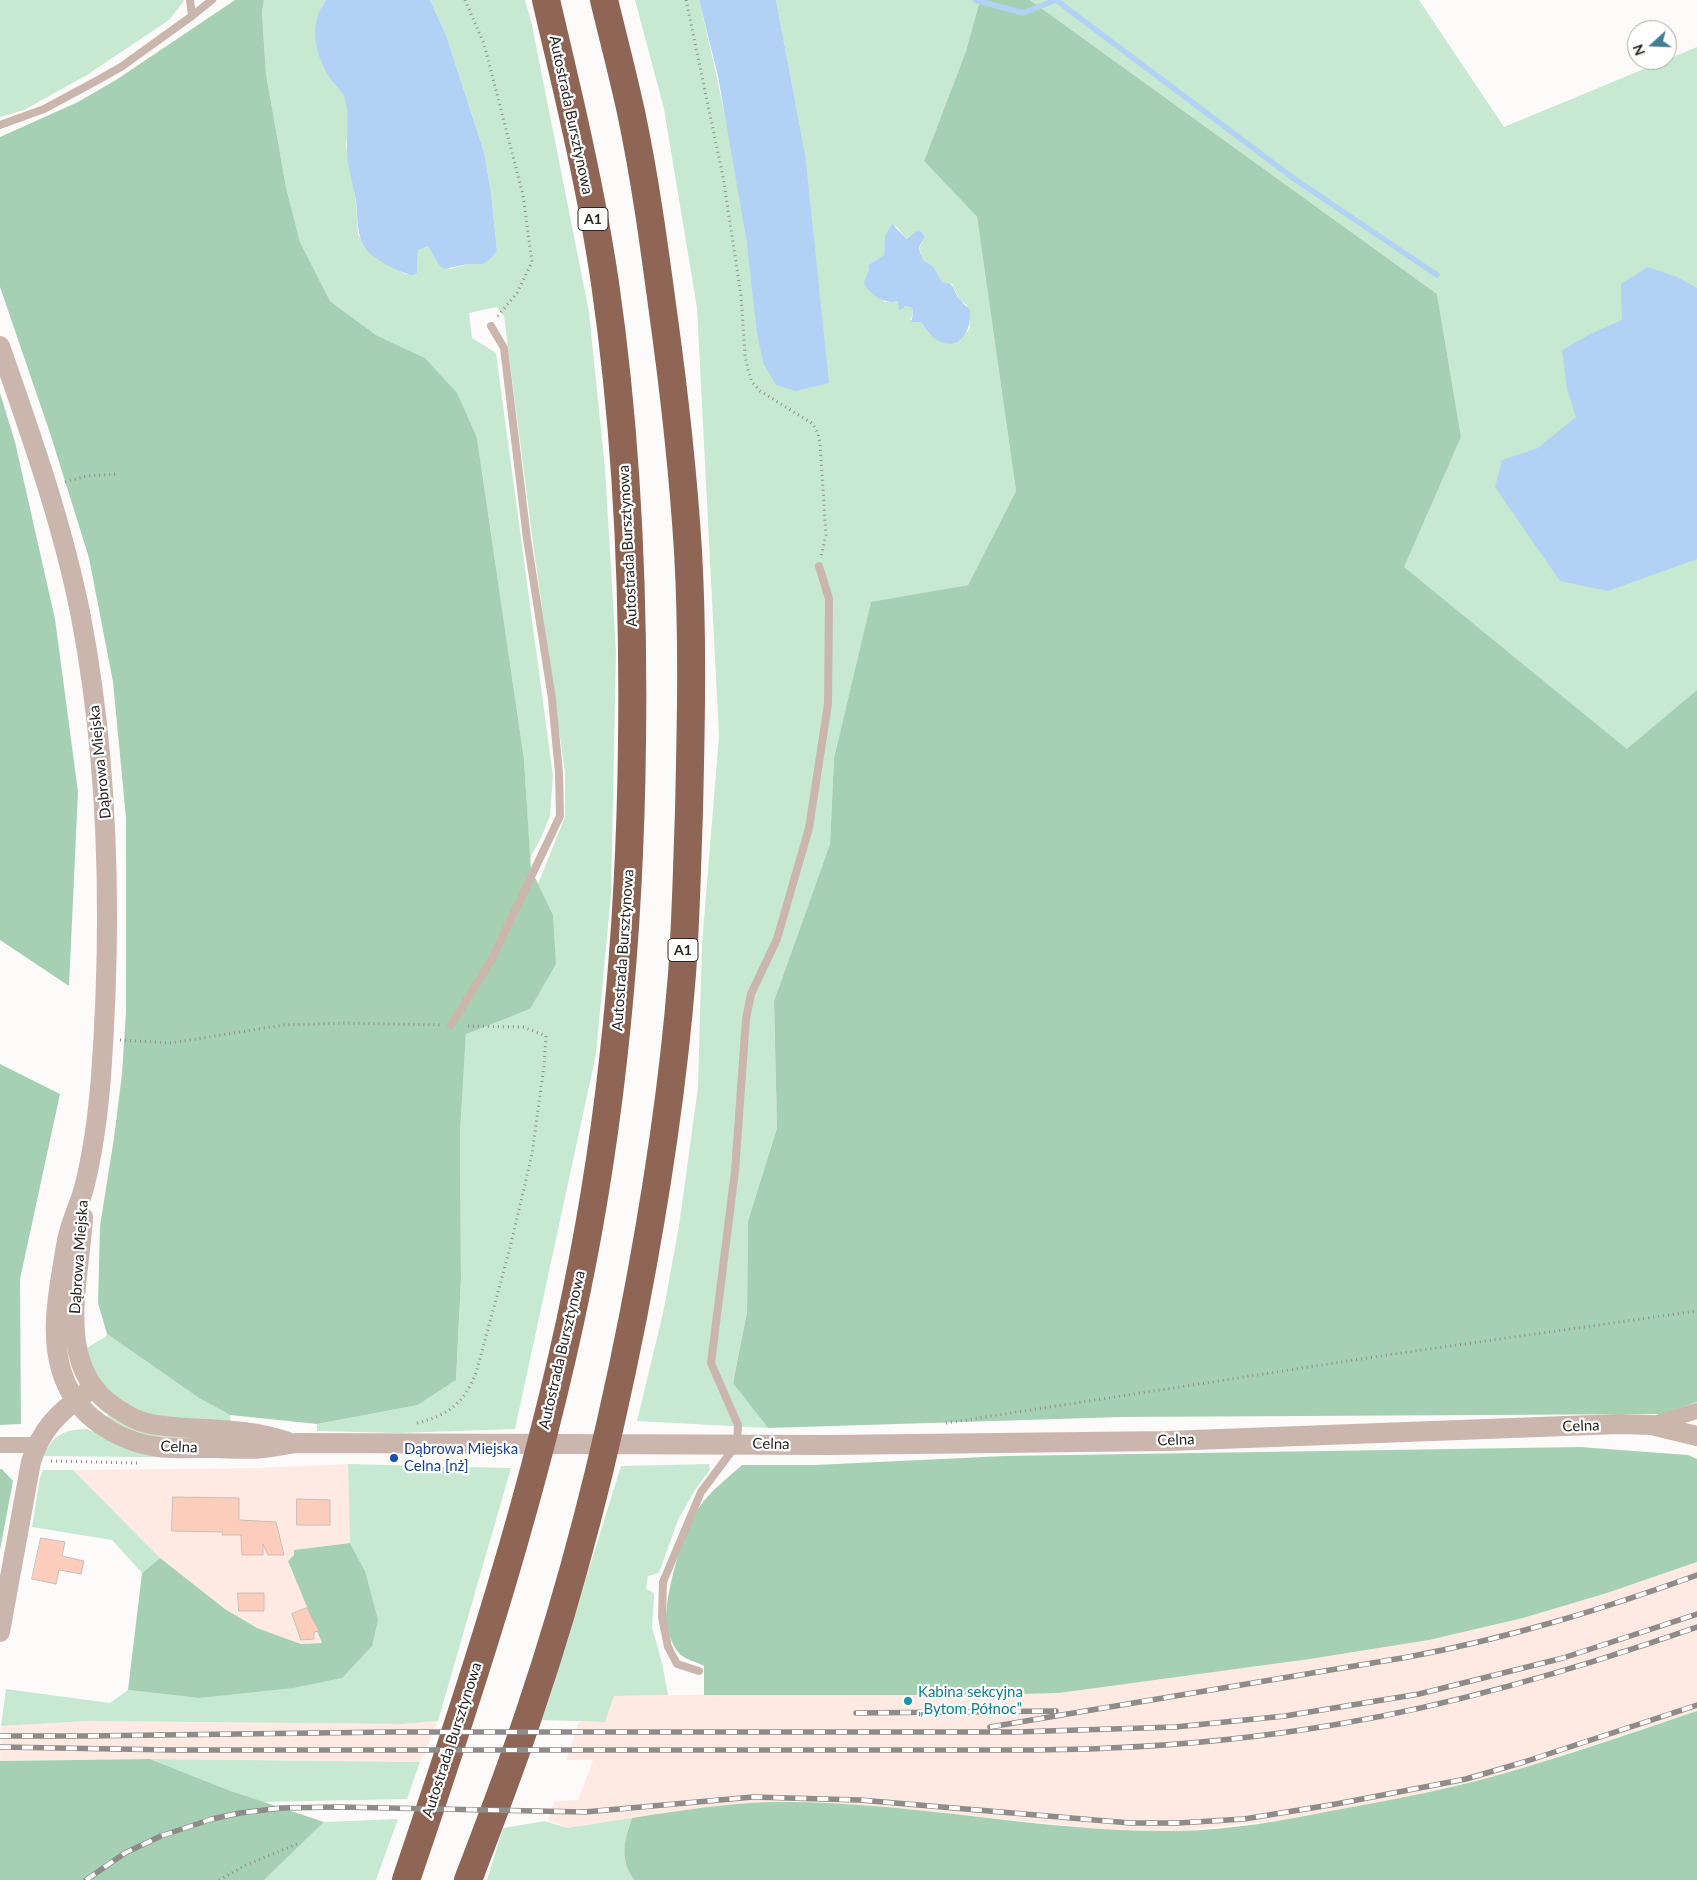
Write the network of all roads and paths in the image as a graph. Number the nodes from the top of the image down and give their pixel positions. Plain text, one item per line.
1 (190, 0) edge
2 (212, 0) edge
3 (465, 0) edge
4 (546, 0) edge
5 (604, 0) edge
6 (686, 0) edge
7 (192, 16) junction
8 (0, 126) edge
9 (491, 326) joint
10 (0, 346) edge
11 (120, 474) dead end
12 (47, 487) junction
13 (819, 566) joint
14 (451, 1025) junction
15 (104, 1038) junction
16 (84, 1190) junction
17 (1697, 1312) edge
18 (94, 1388) junction
19 (76, 1401) junction
20 (1697, 1411) edge
21 (409, 1424) dead end
22 (945, 1424) dead end
23 (1651, 1426) junction
24 (1697, 1436) edge
25 (296, 1443) junction
26 (737, 1444) junction
27 (0, 1445) edge
28 (36, 1445) junction
29 (0, 1632) edge
30 (699, 1671) dead end
31 (297, 1844) dead end
32 (219, 1880) edge
33 (406, 1880) edge
34 (468, 1880) edge

1 - 7 lane
2 - 7 lane
3 - 9 path
4 - 33 highway, Autostrada Bursztynowa / A1
5 - 34 highway, A1
6 - 13 path
7 - 8 lane
9 - 14 lane
10 - 12 street, Dąbrowa Miejska
11 - 12 path
12 - 15 street, Dąbrowa Miejska
13 - 26 lane
14 - 15 path
14 - 21 path
15 - 16 street, Dąbrowa Miejska
16 - 18 street, Dąbrowa Miejska
16 - 19 street, Dąbrowa Miejska
17 - 22 path
18 - 19 street
18 - 25 street, Celna
19 - 25 street, Celna
19 - 28 street
20 - 23 street
23 - 24 street, Celna
23 - 26 street, Celna
25 - 26 street, Celna
26 - 30 lane
27 - 28 street
28 - 29 street
31 - 32 path

